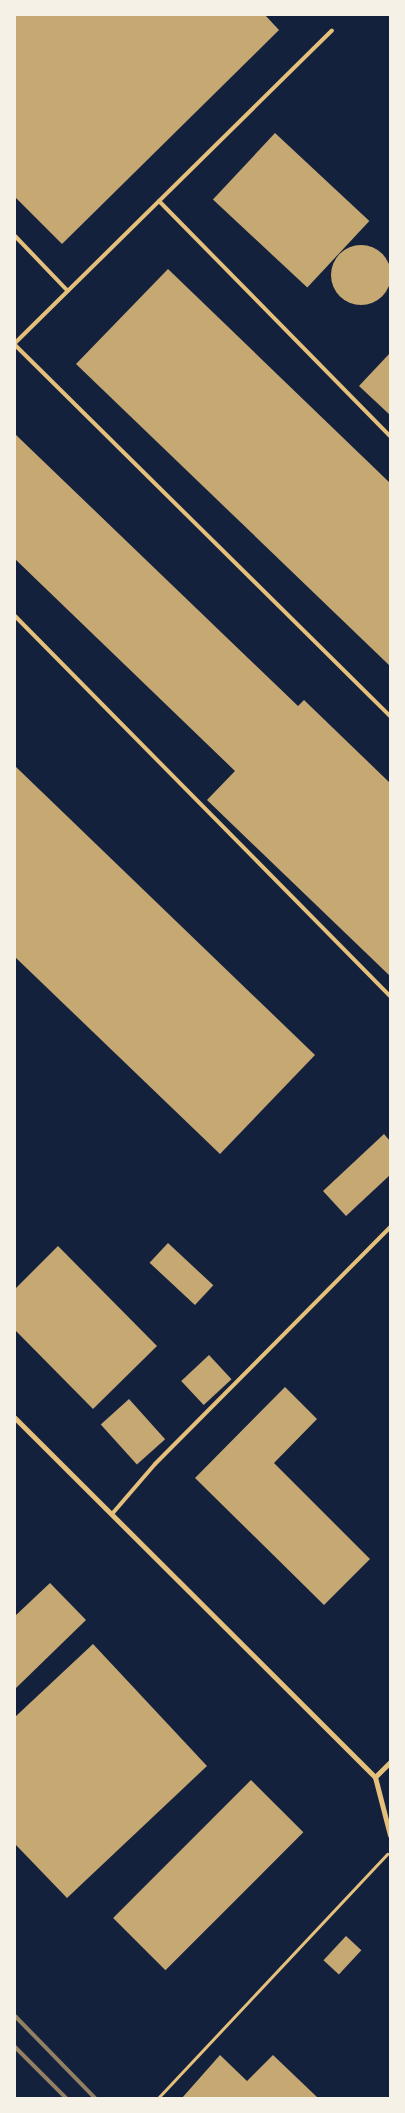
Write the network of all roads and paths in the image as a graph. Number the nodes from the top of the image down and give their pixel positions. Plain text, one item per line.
1 (332, 30) dead end
2 (159, 201) junction
3 (15, 236) edge
4 (68, 291) junction
5 (15, 344) edge
6 (390, 436) edge
7 (15, 616) edge
8 (390, 716) edge
9 (390, 996) edge
10 (390, 1227) edge
11 (15, 1418) edge
12 (112, 1514) junction
13 (390, 1762) edge
14 (375, 1777) junction
15 (390, 1835) edge
16 (390, 1850) edge
17 (158, 2098) edge

1 - 2 lane
2 - 4 lane
2 - 6 lane
3 - 4 lane
4 - 5 lane
5 - 8 lane
7 - 9 lane
10 - 12 lane
11 - 12 street
12 - 14 street
13 - 14 street
14 - 15 street
16 - 17 path

